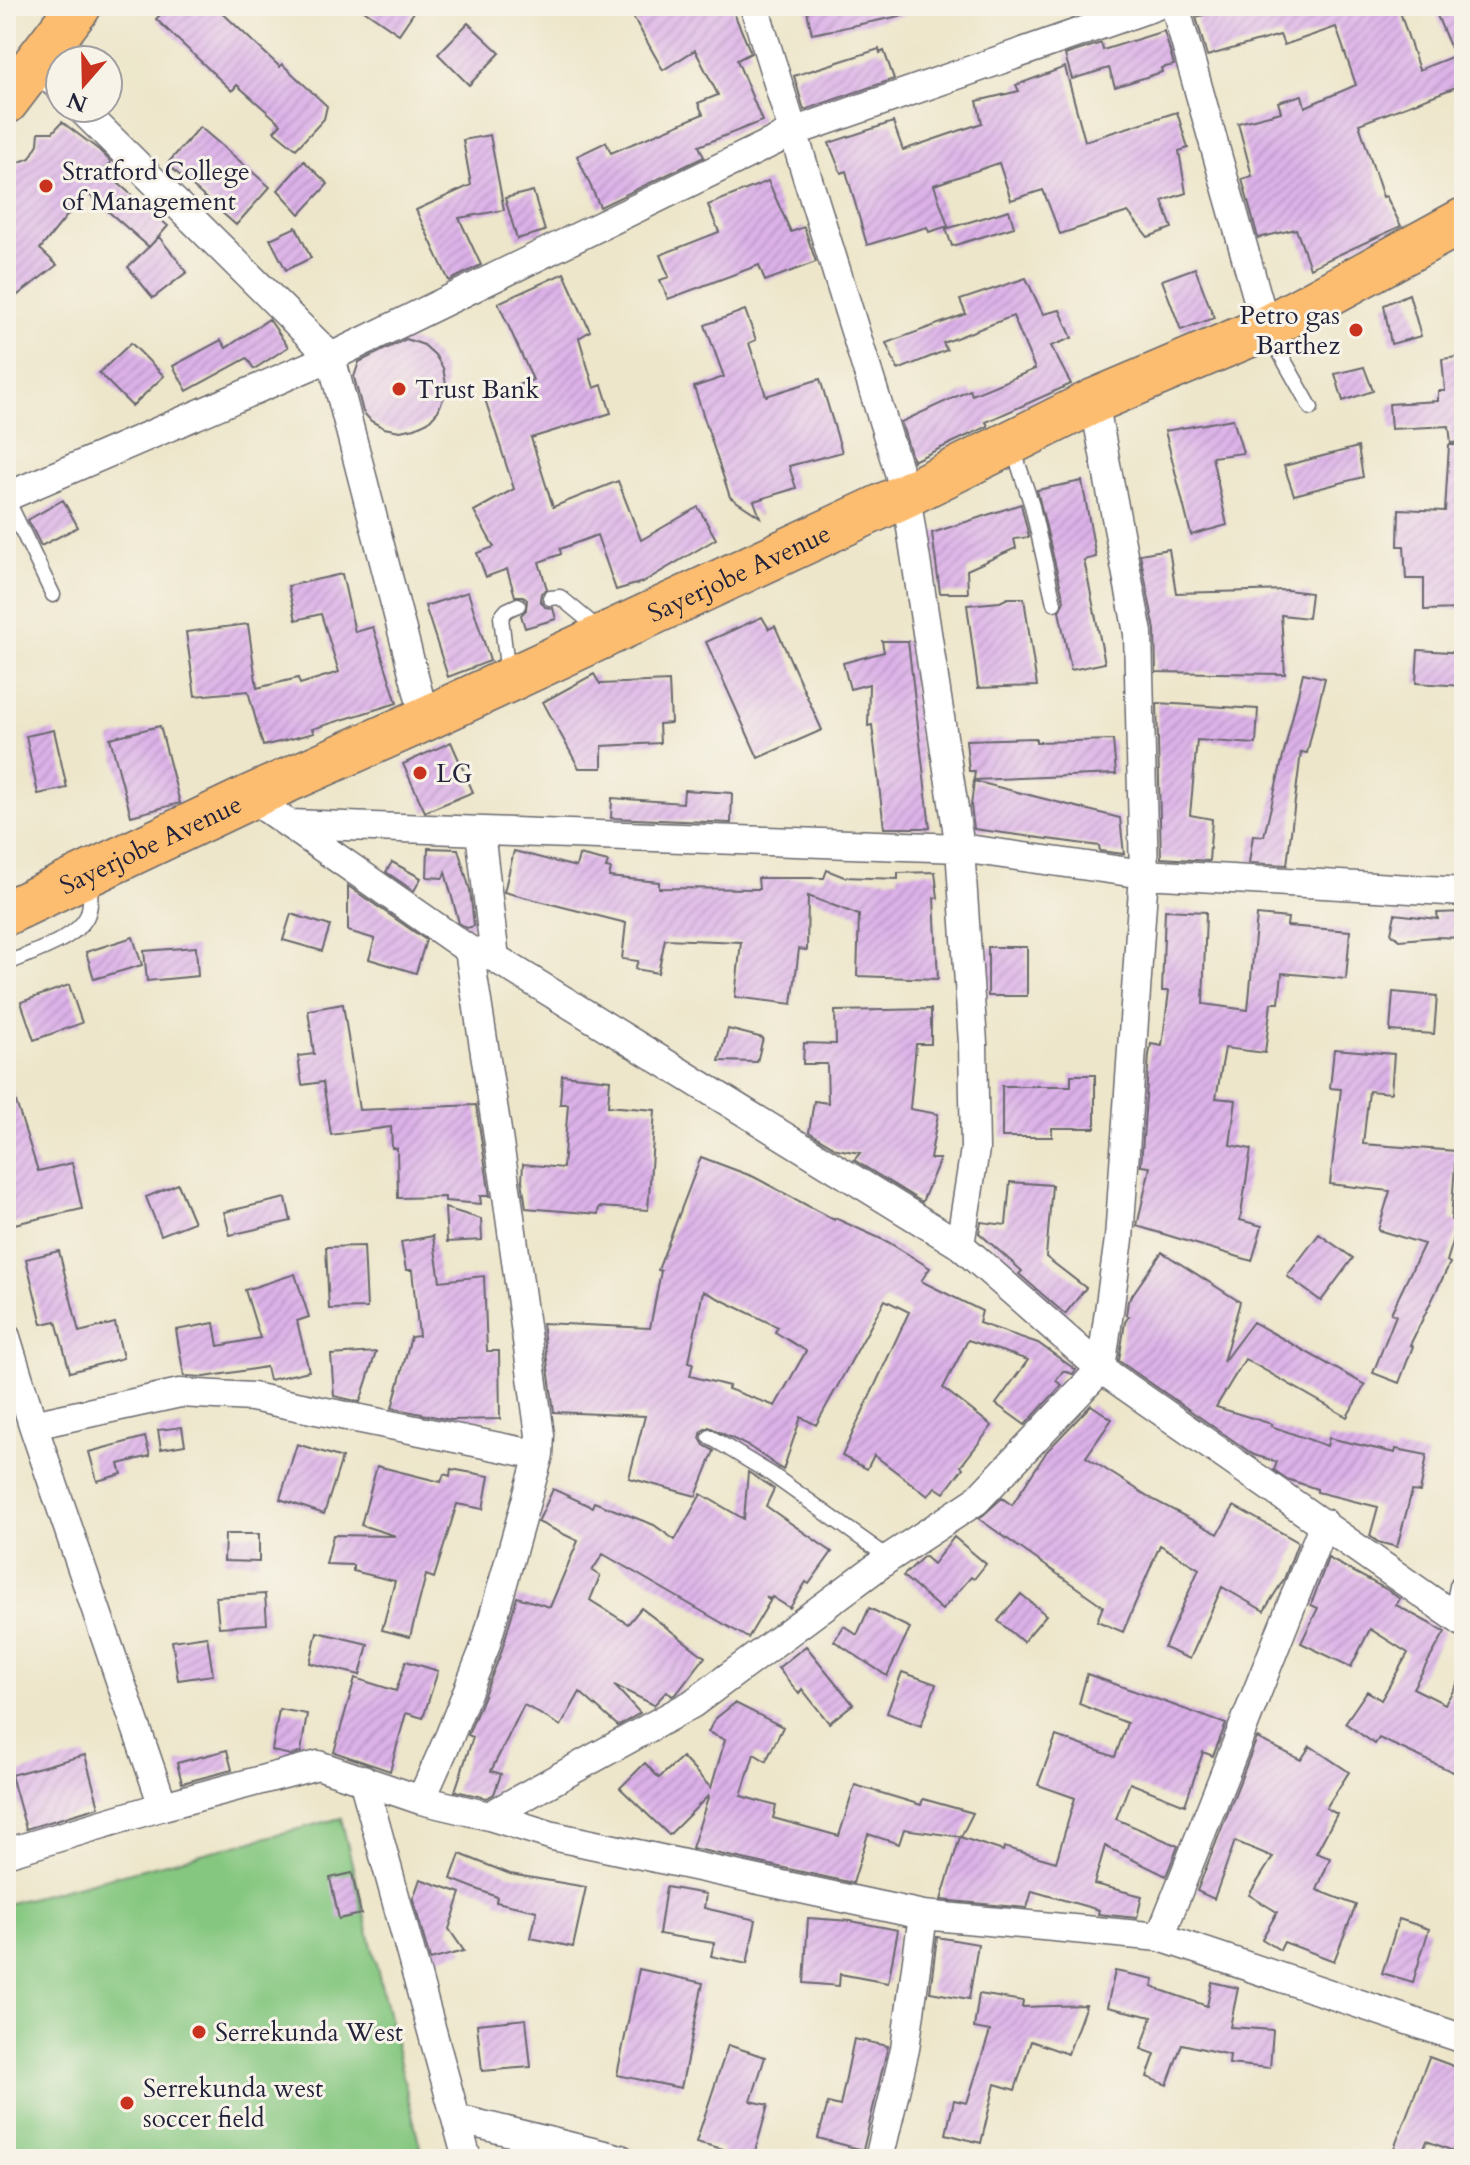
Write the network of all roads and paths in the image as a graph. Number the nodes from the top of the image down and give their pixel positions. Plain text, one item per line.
1 (46, 6) edge
2 (79, 6) edge
3 (754, 6) edge
4 (1155, 6) edge
5 (1175, 6) edge
6 (34, 70) edge
7 (6, 102) edge
8 (96, 124) edge
9 (793, 132) junction
10 (1464, 220) edge
11 (1266, 328) junction
12 (331, 357) junction
13 (1094, 401) junction
14 (1311, 408) dead end
15 (1011, 442) junction
16 (906, 495) junction
17 (6, 497) edge
18 (53, 595) dead end
19 (550, 598) dead end
20 (1054, 603) dead end
21 (518, 605) dead end
22 (605, 635) junction
23 (509, 680) junction
24 (425, 719) junction
25 (250, 797) junction
26 (290, 824) junction
27 (480, 832) junction
28 (960, 848) junction
29 (90, 874) junction
30 (1144, 874) junction
31 (1464, 892) edge
32 (6, 913) edge
33 (482, 954) junction
34 (6, 964) edge
35 (960, 1245) junction
36 (6, 1337) edge
37 (1101, 1369) junction
38 (33, 1425) junction
39 (710, 1437) dead end
40 (539, 1455) junction
41 (1324, 1523) junction
42 (889, 1558) junction
43 (1464, 1587) edge
44 (1461, 1620) edge
45 (363, 1779) junction
46 (421, 1800) junction
47 (163, 1806) junction
48 (489, 1816) junction
49 (6, 1853) edge
50 (923, 1915) junction
51 (1160, 1937) junction
52 (1464, 2039) edge
53 (458, 2119) junction
54 (467, 2159) edge
55 (621, 2159) edge
56 (879, 2159) edge

1 - 6 main road
2 - 6 main road
3 - 9 street
4 - 9 street
5 - 11 street
6 - 7 main road
8 - 12 street
9 - 12 street
9 - 16 street
10 - 11 main road, Sayerjobe Avenue
11 - 13 main road, Sayerjobe Avenue
11 - 14 lane
12 - 17 street
12 - 24 street
13 - 15 main road, Sayerjobe Avenue
13 - 30 street
15 - 16 main road, Sayerjobe Avenue
15 - 20 lane
16 - 22 main road, Sayerjobe Avenue
16 - 28 street
17 - 18 lane
19 - 22 lane
21 - 23 lane
22 - 23 main road, Sayerjobe Avenue
23 - 24 main road, Sayerjobe Avenue
24 - 25 main road, Sayerjobe Avenue
25 - 26 street
25 - 29 main road, Sayerjobe Avenue
26 - 27 street
26 - 33 street
27 - 28 street
27 - 33 street
28 - 30 street
28 - 35 street
29 - 32 main road, Sayerjobe Avenue
29 - 34 lane
30 - 31 street
30 - 37 street
33 - 35 street
33 - 40 street
35 - 37 street
36 - 38 street
37 - 41 street
37 - 42 street
38 - 40 street
38 - 47 street
39 - 42 lane
40 - 46 street
41 - 44 street
41 - 51 street
42 - 48 street
43 - 44 street
45 - 46 street
45 - 47 street
45 - 53 street
46 - 48 street
47 - 49 street
48 - 50 street
50 - 51 street
50 - 56 street
51 - 52 street
53 - 54 street
53 - 55 street

